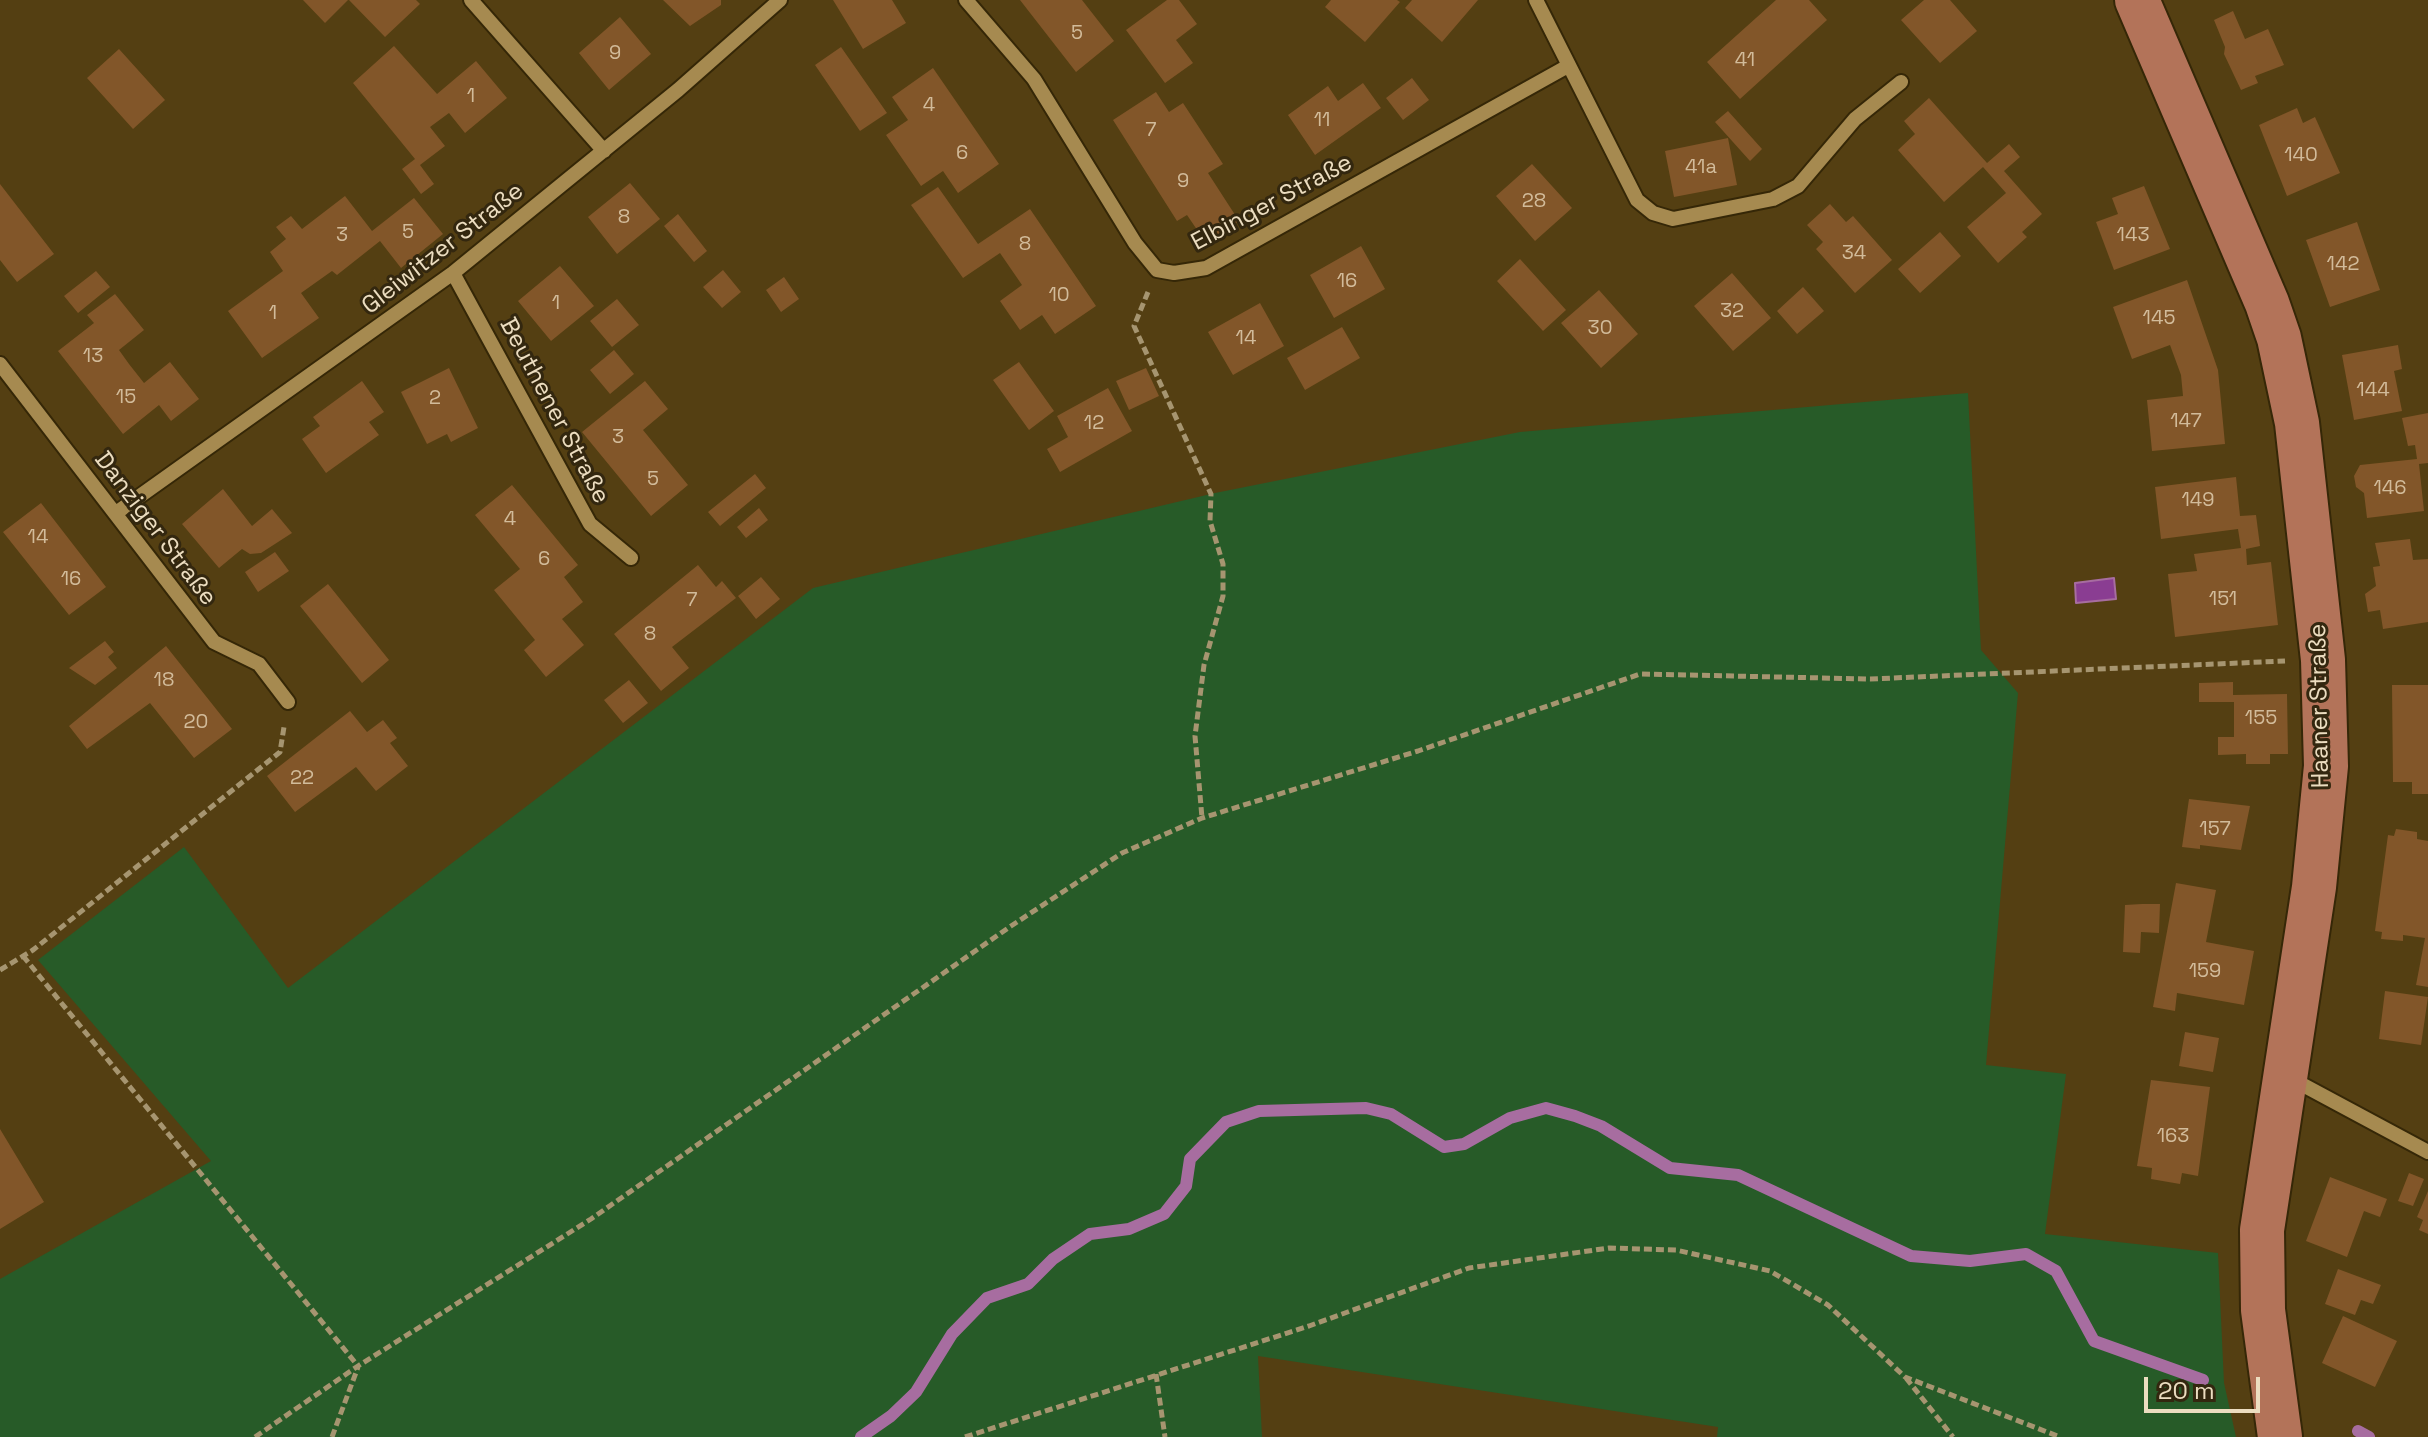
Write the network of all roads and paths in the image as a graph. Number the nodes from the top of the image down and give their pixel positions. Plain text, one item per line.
1 (471, 0) edge
2 (780, 0) edge
3 (966, 0) edge
4 (1536, 0) edge
5 (2137, 0) edge
6 (1568, 66) junction
7 (1901, 82) dead end
8 (604, 151) junction
9 (1157, 270) junction
10 (453, 273) junction
11 (0, 364) edge
12 (116, 513) junction
13 (631, 558) dead end
14 (2323, 660) junction
15 (288, 702) joint
16 (1202, 818) junction
17 (23, 956) junction
18 (0, 970) edge
19 (2283, 1074) junction
20 (2428, 1152) edge
21 (358, 1366) junction
22 (1156, 1374) junction
23 (1905, 1377) junction
24 (255, 1437) edge
25 (332, 1437) edge
26 (965, 1437) edge
27 (1165, 1437) edge
28 (1953, 1437) edge
29 (2060, 1437) edge
30 (2280, 1437) edge

1 - 8 street
2 - 8 street, Gleiwitzer Straße
3 - 9 street
4 - 6 street
5 - 14 main road, Haaner Straße
6 - 7 street
6 - 9 street, Elbinger Straße
8 - 10 street, Gleiwitzer Straße
9 - 16 path
10 - 12 street, Gleiwitzer Straße
10 - 13 street, Beuthener Straße
11 - 12 street, Danziger Straße
12 - 15 street, Danziger Straße
14 - 16 path
14 - 19 main road, Haaner Straße
15 - 17 path
16 - 21 path
17 - 18 path
17 - 21 path
19 - 20 street
19 - 30 main road, Haaner Straße
21 - 24 path
21 - 25 path
22 - 23 path
22 - 26 path
22 - 27 path
23 - 28 path
23 - 29 path

